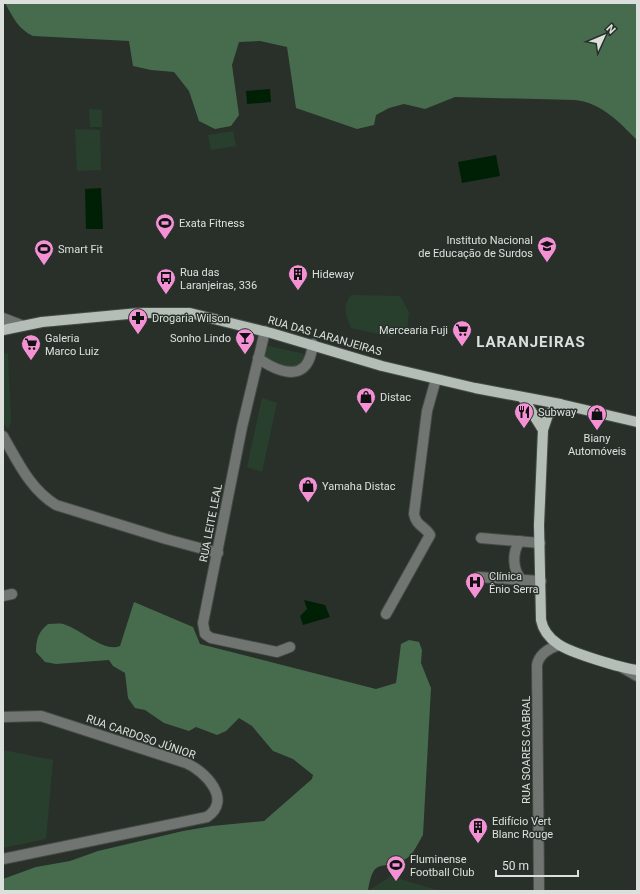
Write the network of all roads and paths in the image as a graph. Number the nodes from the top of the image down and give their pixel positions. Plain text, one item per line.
1 (3, 318) edge
2 (21, 325) junction
3 (3, 330) edge
4 (265, 331) junction
5 (313, 344) junction
6 (258, 358) junction
7 (436, 379) junction
8 (523, 398) junction
9 (560, 404) junction
10 (637, 422) edge
11 (543, 430) junction
12 (3, 436) edge
13 (481, 538) dead end
14 (520, 541) junction
15 (540, 543) junction
16 (218, 553) junction
17 (478, 577) dead end
18 (522, 580) junction
19 (541, 581) junction
20 (386, 614) dead end
21 (560, 645) junction
22 (290, 647) dead end
23 (623, 668) junction
24 (637, 670) edge
25 (637, 676) edge
26 (3, 717) edge
27 (3, 859) edge
28 (539, 891) edge

1 - 2 street
2 - 3 main road, RUA DAS LARANJEIRAS
2 - 4 main road, RUA DAS LARANJEIRAS
4 - 5 main road, RUA DAS LARANJEIRAS
4 - 6 street, RUA LEITE LEAL
5 - 6 street
5 - 7 main road, RUA DAS LARANJEIRAS
6 - 16 street, RUA LEITE LEAL
7 - 8 main road, RUA DAS LARANJEIRAS
7 - 20 street
8 - 9 main road, RUA DAS LARANJEIRAS
8 - 11 main road
9 - 10 main road, RUA DAS LARANJEIRAS
9 - 11 main road
11 - 15 main road
12 - 16 street
13 - 14 street
14 - 15 street
14 - 18 street
15 - 19 main road
16 - 22 street, RUA LEITE LEAL
17 - 18 street
18 - 19 street
19 - 21 main road
21 - 23 main road
21 - 28 street, RUA SOARES CABRAL
23 - 24 main road
23 - 25 street
26 - 27 street, RUA CARDOSO JÚNIOR

